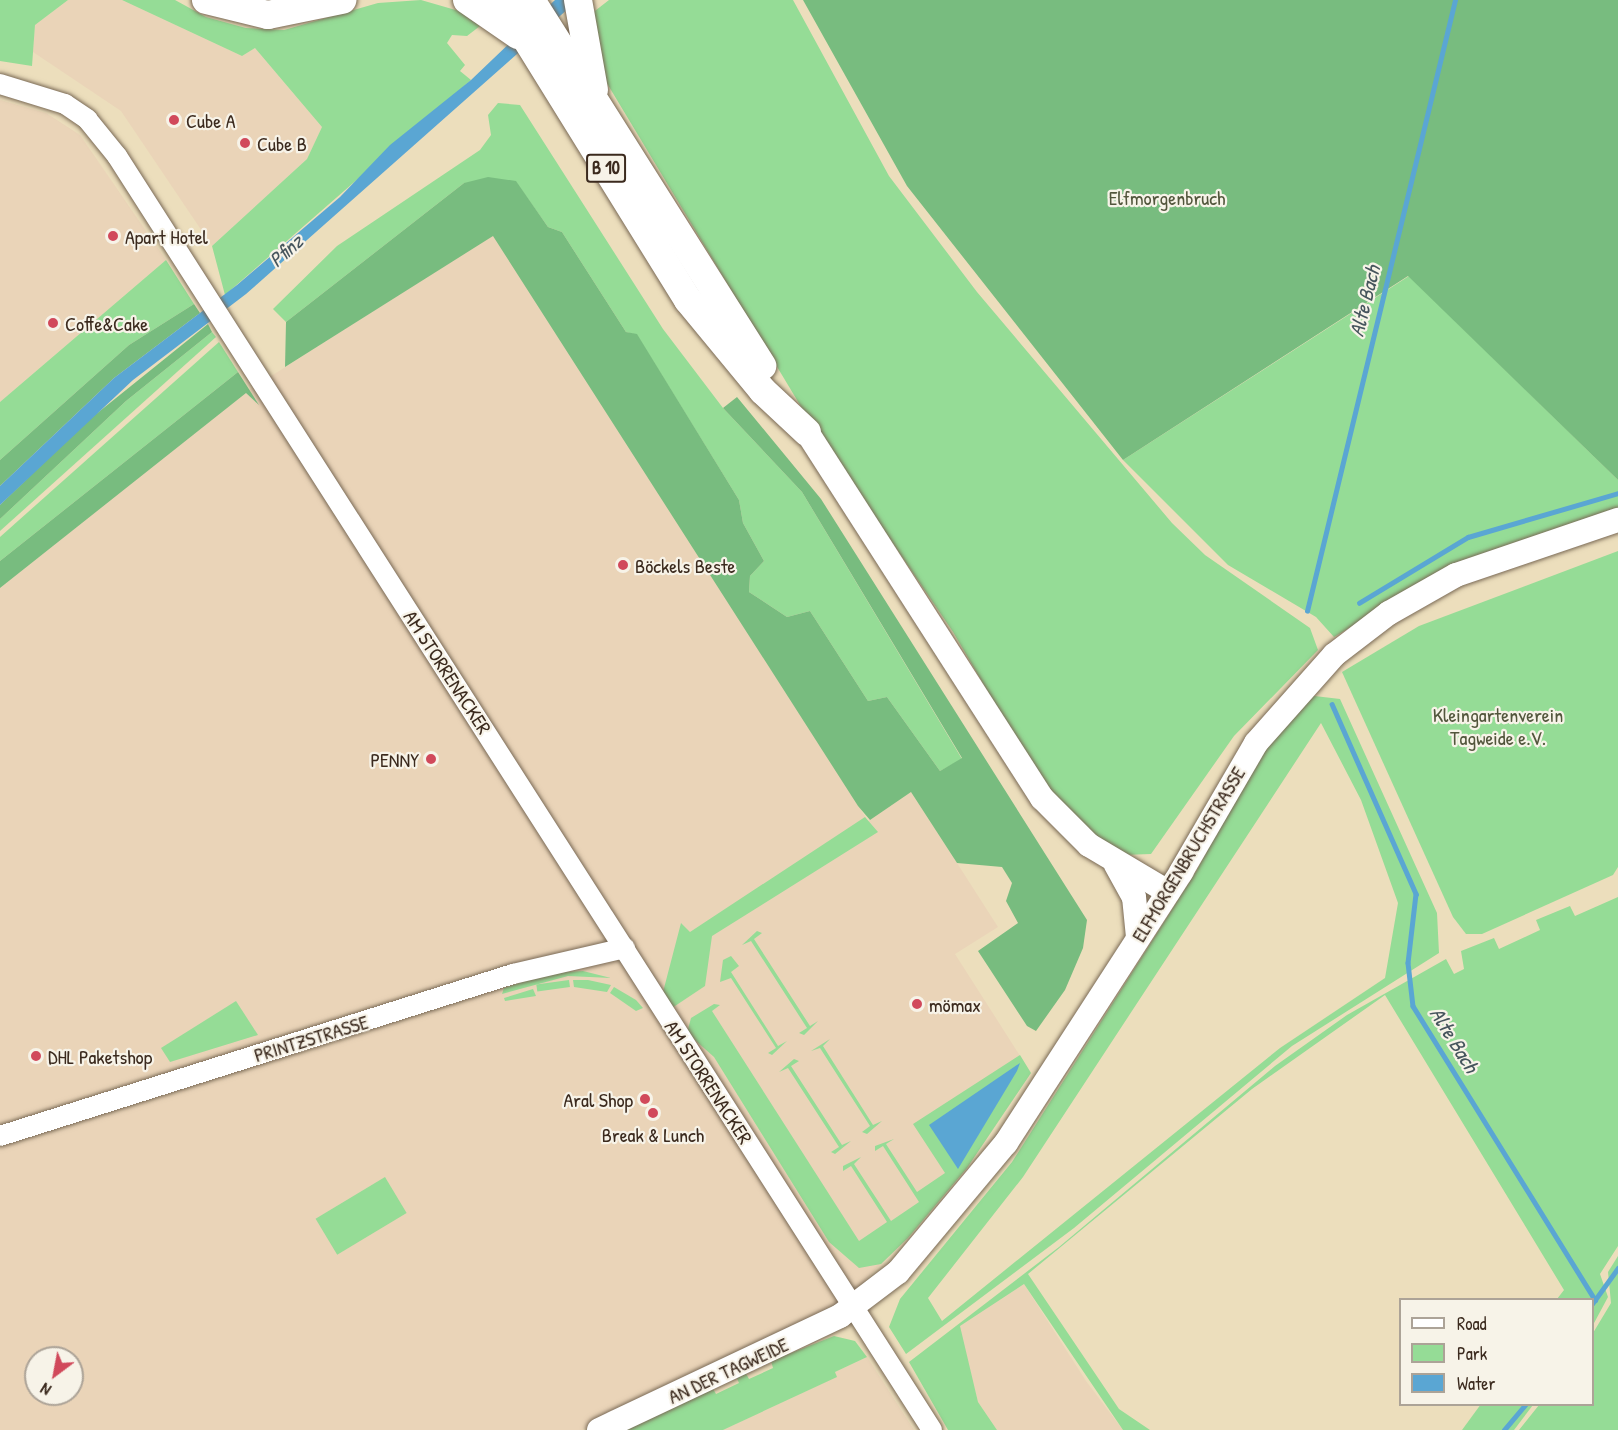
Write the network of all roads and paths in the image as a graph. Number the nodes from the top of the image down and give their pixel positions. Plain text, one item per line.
1 (206, 0) edge
2 (342, 0) edge
3 (467, 0) edge
4 (578, 0) edge
5 (508, 6) edge
6 (562, 51) junction
7 (0, 84) edge
8 (807, 432) junction
9 (1618, 520) edge
10 (1115, 863) junction
11 (1168, 892) junction
12 (1138, 937) junction
13 (625, 948) junction
14 (0, 1136) edge
15 (856, 1308) junction
16 (598, 1430) edge
17 (932, 1430) edge

1 - 2 highway
3 - 5 highway
4 - 6 highway
5 - 6 highway, B 10
5 - 6 highway, B 10
6 - 8 highway, B 10
6 - 8 highway, B 10
7 - 13 street, AM STORRENACKER
8 - 10 main road
9 - 11 main road, ELFMORGENBRUCHSTRASSE
10 - 11 main road
10 - 12 main road
11 - 12 main road, ELFMORGENBRUCHSTRASSE
12 - 15 main road, ELFMORGENBRUCHSTRASSE
13 - 14 street, PRINTZSTRASSE
13 - 15 street, AM STORRENACKER
15 - 16 main road, AN DER TAGWEIDE
15 - 17 street, AM STORRENACKER

